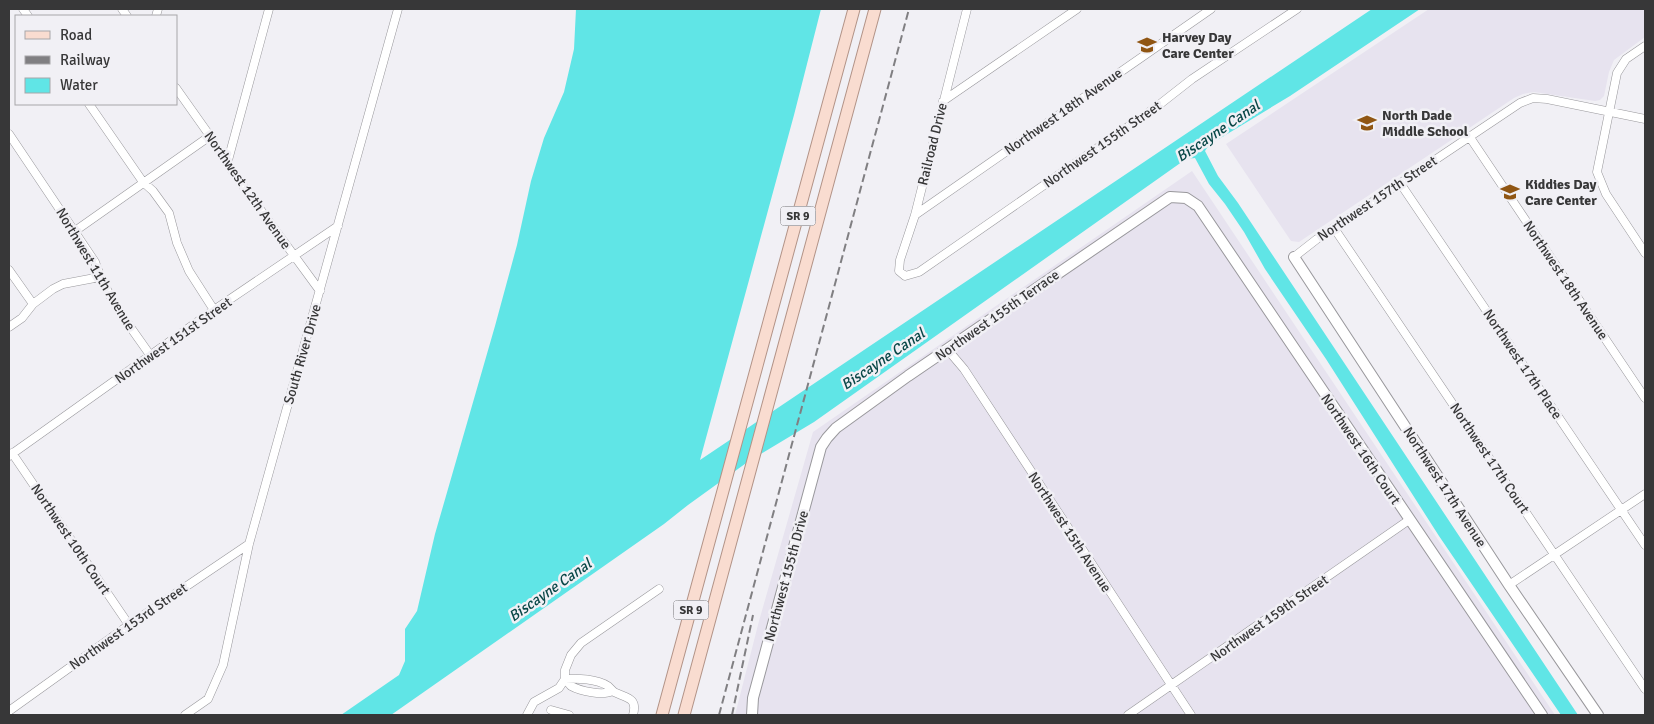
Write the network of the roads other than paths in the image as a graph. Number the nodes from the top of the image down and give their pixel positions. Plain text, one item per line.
1 (269, 9) edge
2 (398, 9) edge
3 (854, 9) edge
4 (875, 9) edge
5 (967, 9) edge
6 (1077, 9) edge
7 (1211, 9) edge
8 (1297, 9) edge
9 (1645, 46) edge
10 (178, 91) edge
11 (943, 102) junction
12 (90, 105) edge
13 (1609, 111) junction
14 (1645, 119) edge
15 (9, 134) edge
16 (210, 136) junction
17 (1469, 136) junction
18 (227, 164) junction
19 (144, 182) junction
20 (1400, 183) junction
21 (1170, 197) joint
22 (915, 215) junction
23 (338, 226) junction
24 (1334, 228) junction
25 (75, 231) junction
26 (1645, 253) edge
27 (293, 255) junction
28 (1294, 257) joint
29 (9, 270) edge
30 (905, 276) joint
31 (100, 277) junction
32 (320, 291) junction
33 (33, 304) junction
34 (214, 310) junction
35 (9, 327) edge
36 (947, 349) junction
37 (150, 355) junction
38 (1645, 398) edge
39 (827, 438) joint
40 (11, 455) edge
41 (1645, 494) edge
42 (1622, 510) junction
43 (1410, 520) junction
44 (249, 544) junction
45 (1645, 545) edge
46 (1555, 554) junction
47 (1509, 585) junction
48 (659, 589) dead end
49 (129, 625) junction
50 (565, 679) junction
51 (1171, 685) junction
52 (1645, 689) edge
53 (551, 710) dead end
54 (9, 711) edge
55 (185, 715) edge
56 (527, 715) edge
57 (569, 715) edge
58 (634, 715) edge
59 (662, 715) edge
60 (684, 715) edge
61 (752, 715) edge
62 (1128, 715) edge
63 (1191, 715) edge
64 (1542, 715) edge
65 (1598, 715) edge

1 - 18 street
2 - 23 street, South River Drive
3 - 59 main road, SR 9
4 - 60 main road, SR 9
5 - 11 street, Railroad Drive
6 - 11 street
7 - 22 street, Northwest 18th Avenue
8 - 30 street, Northwest 155th Street
9 - 13 street
10 - 16 street, Northwest 12th Avenue
11 - 22 street, Railroad Drive
12 - 19 street
13 - 14 street, Northwest 157th Street
13 - 17 street, Northwest 157th Street
13 - 26 street
15 - 25 street, Northwest 11th Avenue
16 - 18 street, Northwest 12th Avenue
16 - 19 street
17 - 20 street, Northwest 157th Street
17 - 38 street, Northwest 18th Avenue
18 - 27 street, Northwest 12th Avenue
19 - 25 street
19 - 34 street
20 - 24 street, Northwest 157th Street
20 - 42 street, Northwest 17th Place
21 - 36 street, Northwest 155th Terrace
21 - 43 street, Northwest 16th Court
22 - 30 street, Railroad Drive
23 - 27 street, Northwest 151st Street
23 - 32 street, South River Drive
24 - 28 street, Northwest 157th Street
24 - 46 street, Northwest 17th Court
25 - 31 street, Northwest 11th Avenue
27 - 32 street, Northwest 12th Avenue
27 - 34 street, Northwest 151st Street
28 - 47 street, Northwest 17th Avenue
29 - 33 street
31 - 33 street
31 - 37 street, Northwest 11th Avenue
32 - 44 street, South River Drive
33 - 35 street
34 - 37 street, Northwest 151st Street
36 - 39 street, Northwest 155th Terrace
36 - 51 street, Northwest 15th Avenue
37 - 40 street, Northwest 151st Street
39 - 61 street, Northwest 155th Drive
40 - 49 street, Northwest 10th Court
41 - 42 street
42 - 45 street, Northwest 17th Place
42 - 46 street
43 - 51 street, Northwest 159th Street
43 - 64 street, Northwest 16th Court
44 - 49 street, Northwest 153rd Street
44 - 55 street, South River Drive
46 - 47 street
46 - 52 street, Northwest 17th Court
47 - 65 street, Northwest 17th Avenue
48 - 50 street
49 - 54 street, Northwest 153rd Street
50 - 56 street
50 - 58 street
51 - 62 street, Northwest 159th Street
51 - 63 street, Northwest 15th Avenue
53 - 57 street

